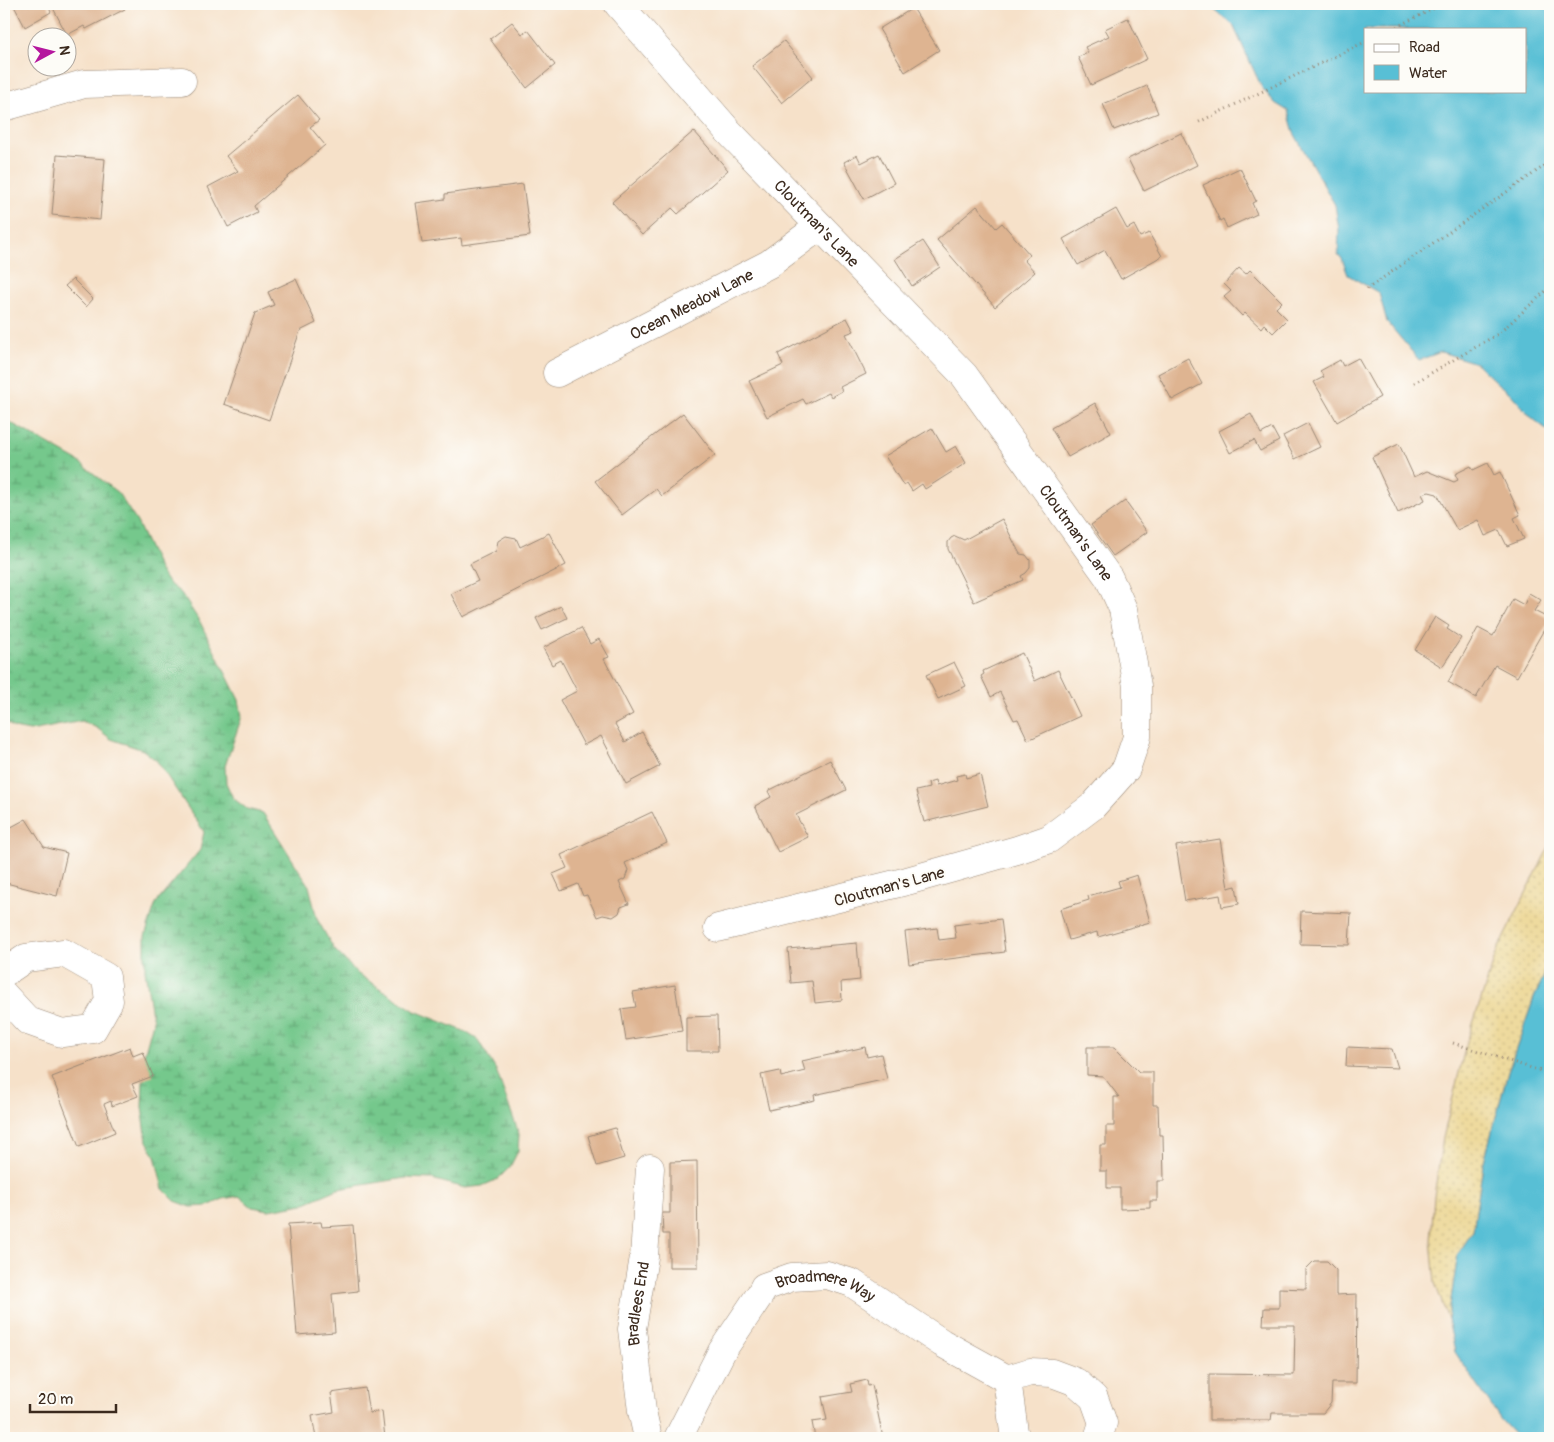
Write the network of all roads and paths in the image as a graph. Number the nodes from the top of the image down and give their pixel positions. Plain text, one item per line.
1 (618, 4) edge
2 (1443, 4) edge
3 (1394, 28) edge
4 (1364, 42) edge
5 (182, 81) dead end
6 (4, 107) edge
7 (1199, 122) dead end
8 (1550, 162) edge
9 (820, 226) junction
10 (1367, 289) dead end
11 (1548, 289) dead end
12 (557, 373) dead end
13 (1414, 383) dead end
14 (718, 928) dead end
15 (4, 973) edge
16 (4, 995) edge
17 (1453, 1043) dead end
18 (1550, 1074) edge
19 (650, 1168) dead end
20 (1006, 1379) junction
21 (648, 1438) edge
22 (678, 1438) edge
23 (1016, 1438) edge
24 (1098, 1438) edge

1 - 9 street, Cloutman's Lane
2 - 3 path
4 - 7 path
5 - 6 street
8 - 10 path
9 - 12 street, Ocean Meadow Lane
9 - 14 street, Cloutman's Lane
11 - 13 path
15 - 16 street
17 - 18 path
19 - 21 street, Bradlees End
20 - 22 street, Broadmere Way
20 - 23 street
20 - 24 street

